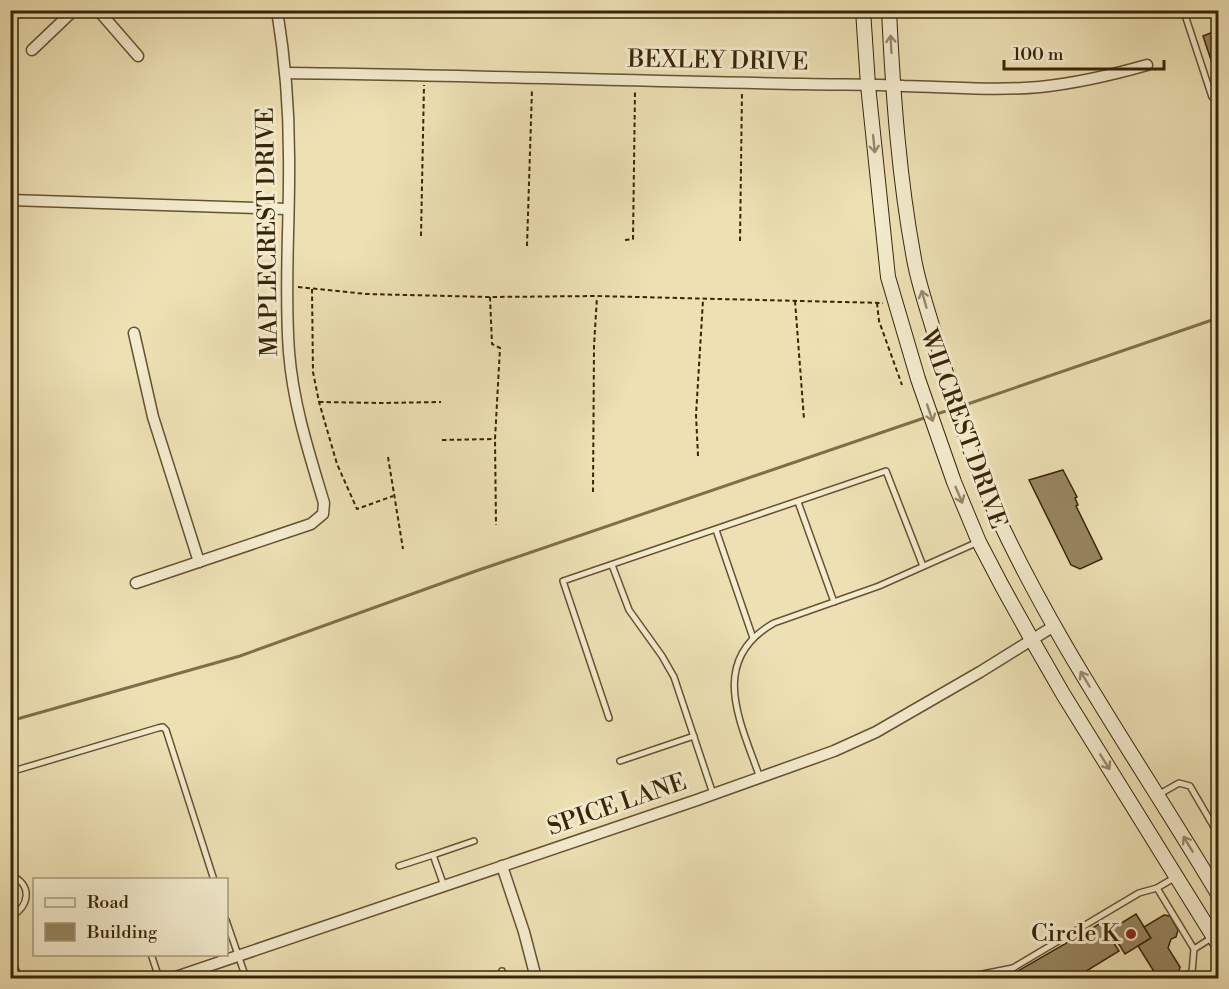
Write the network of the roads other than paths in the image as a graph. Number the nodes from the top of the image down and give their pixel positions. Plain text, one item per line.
1 (74, 10) edge
2 (98, 10) edge
3 (278, 10) edge
4 (863, 10) edge
5 (889, 10) edge
6 (1198, 10) edge
7 (32, 51) dead end
8 (138, 56) dead end
9 (1147, 65) dead end
10 (286, 73) junction
11 (868, 85) junction
12 (893, 85) junction
13 (1212, 97) dead end
14 (10, 200) edge
15 (288, 209) junction
16 (882, 217) junction
17 (908, 226) junction
18 (134, 333) dead end
19 (798, 502) junction
20 (716, 530) junction
21 (979, 542) junction
22 (199, 562) junction
23 (612, 565) junction
24 (923, 566) junction
25 (136, 583) dead end
26 (834, 602) junction
27 (1054, 626) junction
28 (753, 638) junction
29 (1032, 640) junction
30 (609, 718) dead end
31 (694, 736) junction
32 (620, 761) dead end
33 (10, 772) edge
34 (760, 778) junction
35 (713, 794) junction
36 (1158, 795) junction
37 (1136, 812) junction
38 (1217, 827) edge
39 (1218, 834) edge
40 (474, 841) dead end
41 (433, 855) junction
42 (399, 866) dead end
43 (502, 866) junction
44 (10, 876) edge
45 (1176, 877) junction
46 (214, 878) edge
47 (444, 886) junction
48 (1157, 888) junction
49 (1218, 894) edge
50 (10, 917) edge
51 (228, 926) edge
52 (1216, 940) edge
53 (1194, 949) junction
54 (152, 956) edge
55 (238, 957) junction
56 (10, 962) edge
57 (502, 971) dead end
58 (1192, 972) junction
59 (16, 978) edge
60 (159, 978) edge
61 (173, 978) edge
62 (246, 978) edge
63 (503, 978) edge
64 (536, 978) edge
65 (962, 978) edge
66 (1181, 978) edge
67 (1195, 978) edge

1 - 7 street
2 - 8 street
3 - 10 street, MAPLECREST DRIVE
4 - 11 main road, WILCREST DRIVE
12 -> 5 main road, WILCREST DRIVE
6 - 13 lane
9 - 12 street, BEXLEY DRIVE
10 - 11 street, BEXLEY DRIVE
10 - 15 street, MAPLECREST DRIVE
11 - 12 street, BEXLEY DRIVE
11 -> 16 main road, WILCREST DRIVE
12 - 17 main road, WILCREST DRIVE
14 - 15 street
15 - 22 street, MAPLECREST DRIVE
16 - 17 main road
16 -> 21 main road, WILCREST DRIVE
27 -> 17 main road, WILCREST DRIVE
18 - 22 street
19 - 20 lane
19 - 24 lane
19 - 26 lane
20 - 23 lane
20 - 28 lane
21 - 24 lane
21 - 29 main road, WILCREST DRIVE
22 - 25 street
23 - 30 lane
23 - 31 lane
24 - 26 lane
26 - 28 lane
27 - 29 street, SPICE LANE
36 -> 27 main road, WILCREST DRIVE
28 - 34 lane
29 - 34 street, SPICE LANE
29 -> 37 main road, WILCREST DRIVE
31 - 32 lane
31 - 35 lane
33 - 46 lane
34 - 35 street, SPICE LANE
35 - 43 street, SPICE LANE
36 - 37 main road
36 - 38 lane
49 -> 36 main road, WILCREST DRIVE
37 - 45 main road, WILCREST DRIVE
38 - 39 lane
40 - 41 lane
41 - 42 lane
41 - 47 lane
43 - 47 street, SPICE LANE
43 - 64 street
44 - 50 lane
45 - 48 lane
45 - 52 main road, WILCREST DRIVE
47 - 55 street, SPICE LANE
48 - 53 lane
48 - 65 lane
51 - 55 lane
52 - 53 lane
53 - 58 lane
54 - 60 lane
55 - 61 street, SPICE LANE
55 - 62 lane
56 - 59 street
57 - 63 lane
58 - 66 lane
58 - 67 lane

